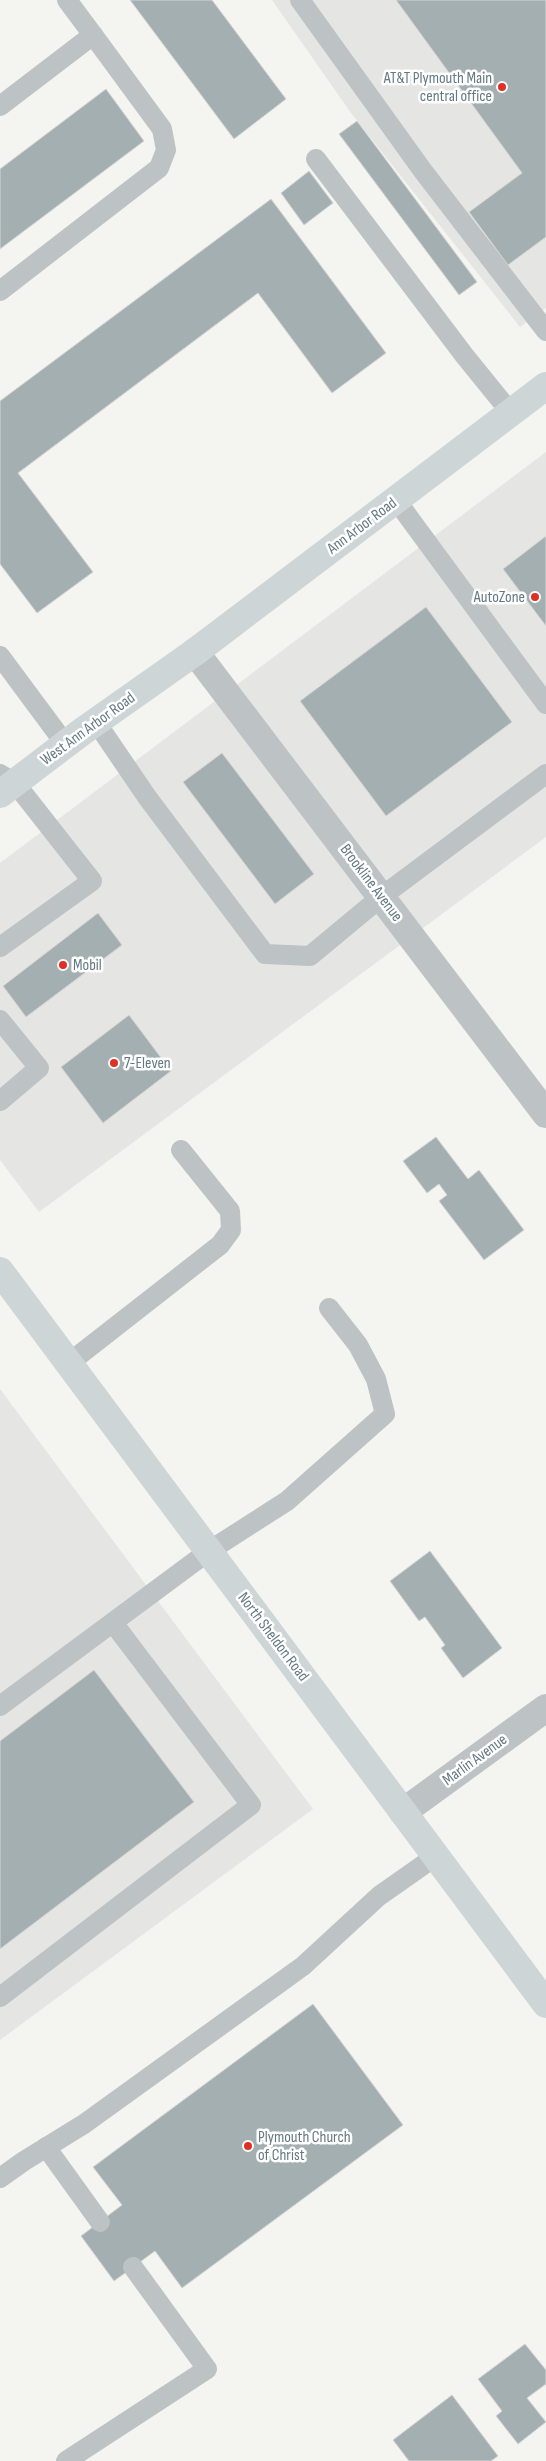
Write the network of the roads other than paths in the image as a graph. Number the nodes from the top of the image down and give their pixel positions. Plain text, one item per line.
1 (67, 0) edge
2 (300, 0) edge
3 (93, 35) junction
4 (0, 106) edge
5 (316, 159) dead end
6 (0, 291) edge
7 (546, 330) edge
8 (546, 386) edge
9 (511, 413) junction
10 (396, 500) junction
11 (0, 656) edge
12 (186, 659) junction
13 (546, 704) edge
14 (96, 722) junction
15 (66, 745) junction
16 (546, 774) edge
17 (5, 784) edge
18 (381, 897) junction
19 (0, 947) edge
20 (0, 1020) edge
21 (0, 1101) edge
22 (546, 1114) edge
23 (181, 1150) dead end
24 (0, 1271) edge
25 (329, 1308) dead end
26 (69, 1363) junction
27 (209, 1551) junction
28 (114, 1624) junction
29 (0, 1706) edge
30 (546, 1708) edge
31 (403, 1812) junction
32 (436, 1856) junction
33 (0, 1997) edge
34 (546, 2004) edge
35 (46, 2147) junction
36 (0, 2178) edge
37 (100, 2222) dead end
38 (133, 2267) dead end
39 (66, 2461) edge

1 - 3 lane
2 - 7 lane
3 - 4 lane
3 - 6 lane
5 - 9 lane
8 - 9 main road, Ann Arbor Road
9 - 10 main road, Ann Arbor Road
10 - 12 main road, Ann Arbor Road
10 - 13 lane
11 - 15 lane
12 - 14 main road, West Ann Arbor Road
12 - 18 street, Brookline Avenue
14 - 15 main road, West Ann Arbor Road
14 - 18 lane
15 - 17 main road, West Ann Arbor Road
16 - 18 lane
17 - 19 lane
18 - 22 street, Brookline Avenue
20 - 21 lane
23 - 26 lane
24 - 26 main road, North Sheldon Road
25 - 27 lane
26 - 27 main road, North Sheldon Road
27 - 28 lane
27 - 31 main road, North Sheldon Road
28 - 29 lane
28 - 33 lane
30 - 31 street, Marlin Avenue
31 - 32 main road, North Sheldon Road
32 - 34 main road, North Sheldon Road
32 - 35 lane
35 - 36 lane
35 - 37 lane
38 - 39 lane

